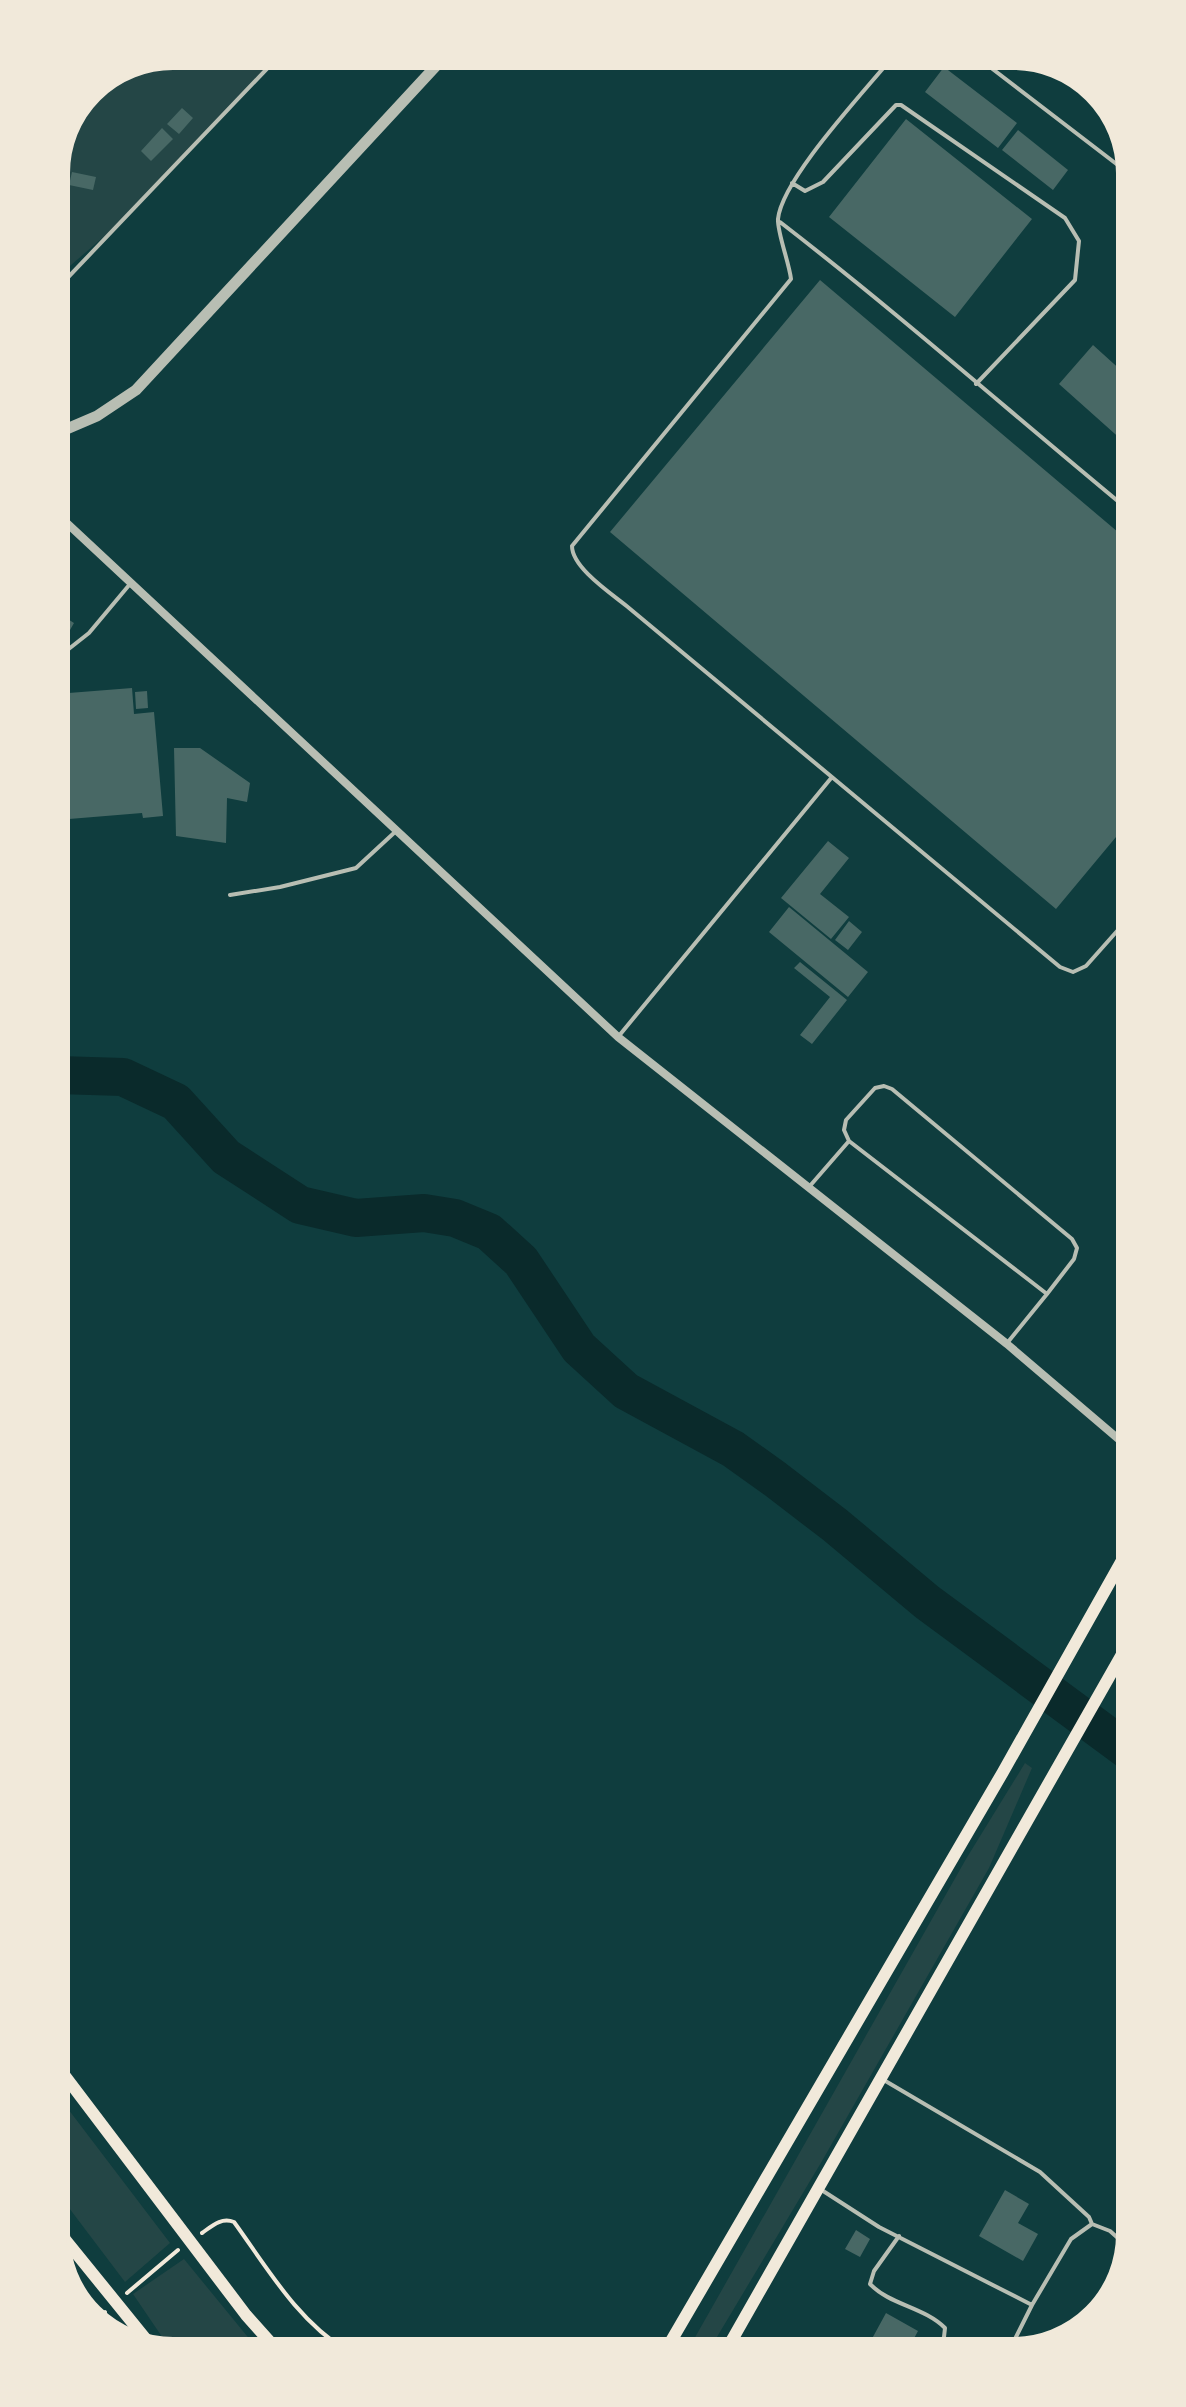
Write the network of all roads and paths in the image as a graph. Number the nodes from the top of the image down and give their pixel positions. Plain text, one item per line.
1 (268, 68) edge
2 (434, 68) edge
3 (884, 68) edge
4 (991, 68) edge
5 (1117, 165) edge
6 (792, 183) junction
7 (778, 221) junction
8 (68, 277) edge
9 (976, 384) junction
10 (68, 428) edge
11 (1118, 501) edge
12 (68, 524) edge
13 (132, 582) junction
14 (68, 650) edge
15 (832, 777) junction
16 (397, 830) junction
17 (230, 895) dead end
18 (1118, 932) edge
19 (618, 1037) junction
20 (849, 1141) junction
21 (809, 1187) junction
22 (1047, 1294) junction
23 (1007, 1344) junction
24 (1118, 1438) edge
25 (1118, 1568) edge
26 (1118, 1661) edge
27 (882, 2079) junction
28 (68, 2080) edge
29 (817, 2187) junction
30 (1092, 2224) junction
31 (899, 2236) junction
32 (1118, 2238) edge
33 (69, 2244) edge
34 (1032, 2305) junction
35 (141, 2334) edge
36 (267, 2339) edge
37 (672, 2339) edge
38 (732, 2339) edge
39 (943, 2339) edge
40 (1015, 2339) edge

1 - 8 lane
2 - 10 street
3 - 6 lane
4 - 5 lane
6 - 7 lane
6 - 9 lane
7 - 9 lane
7 - 15 lane
9 - 11 lane
12 - 13 street
13 - 14 lane
13 - 16 street
15 - 18 lane
15 - 19 lane
16 - 17 lane
16 - 19 street
19 - 21 street
20 - 21 lane
20 - 22 lane
20 - 22 lane
21 - 23 street
22 - 23 lane
23 - 24 street
25 - 37 main road
26 - 27 main road
27 - 29 main road
27 - 30 lane
28 - 36 main road
29 - 31 lane
29 - 38 main road
30 - 32 lane
30 - 34 lane
31 - 34 lane
31 - 39 lane
33 - 35 main road
34 - 40 lane

